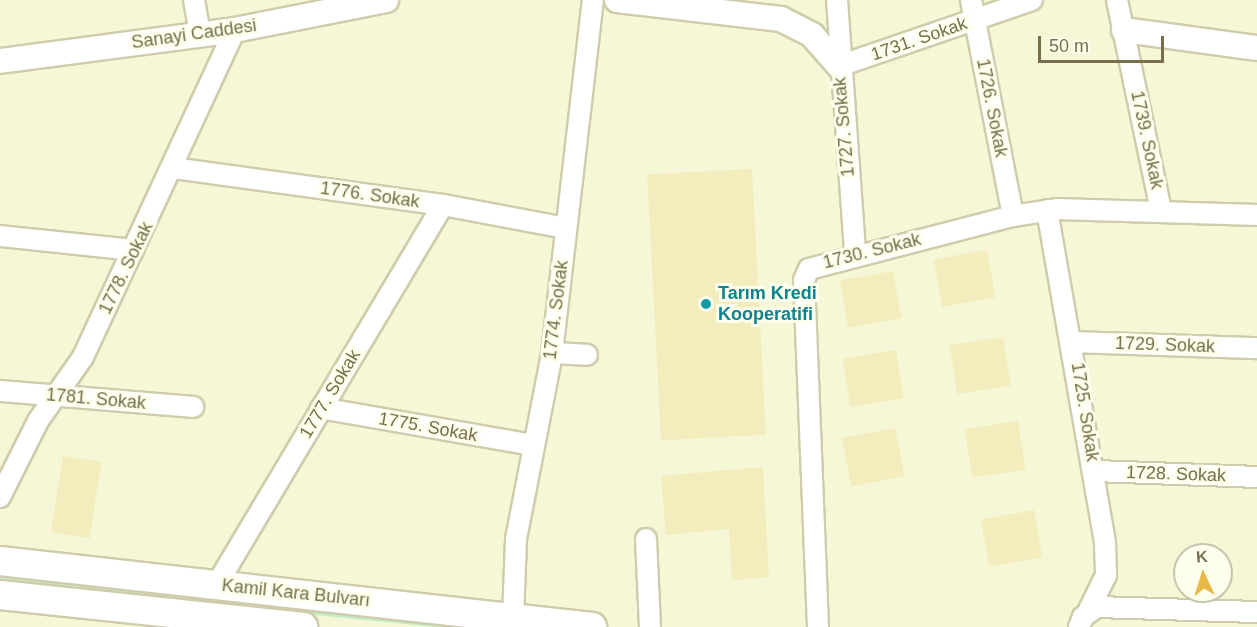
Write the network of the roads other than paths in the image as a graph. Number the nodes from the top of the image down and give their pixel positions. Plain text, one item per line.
1 (194, 0) edge
2 (386, 0) edge
3 (593, 0) edge
4 (617, 0) edge
5 (837, 0) edge
6 (971, 0) edge
7 (1032, 0) edge
8 (1117, 0) edge
9 (975, 20) junction
10 (235, 30) junction
11 (1124, 30) junction
12 (200, 35) junction
13 (1257, 48) edge
14 (0, 61) edge
15 (839, 66) junction
16 (173, 168) junction
17 (443, 205) junction
18 (1047, 210) junction
19 (1161, 210) junction
20 (1257, 215) edge
21 (1013, 216) junction
22 (566, 228) junction
23 (0, 236) edge
24 (133, 250) junction
25 (855, 255) junction
26 (1074, 342) junction
27 (1257, 348) edge
28 (552, 352) junction
29 (587, 355) dead end
30 (0, 391) edge
31 (57, 396) junction
32 (193, 407) dead end
33 (321, 408) junction
34 (534, 445) junction
35 (1095, 471) junction
36 (1257, 477) edge
37 (0, 497) edge
38 (646, 538) dead end
39 (0, 561) edge
40 (217, 584) junction
41 (0, 595) edge
42 (1257, 612) edge
43 (513, 618) junction
44 (1084, 619) edge
45 (303, 627) edge
46 (592, 627) edge
47 (650, 627) edge
48 (818, 627) edge

1 - 12 street
2 - 10 street, Sanayi Caddesi
3 - 22 street, 1774. Sokak
4 - 15 street
5 - 15 street, 1727. Sokak
6 - 9 street, 1726. Sokak
7 - 9 street, 1731. Sokak
8 - 11 street, 1739. Sokak
9 - 15 street, 1731. Sokak
9 - 21 street, 1726. Sokak
10 - 12 street, Sanayi Caddesi
10 - 16 street, 1778. Sokak
11 - 13 street
11 - 19 street, 1739. Sokak
12 - 14 street, Sanayi Caddesi
15 - 25 street, 1727. Sokak
16 - 17 street, 1776. Sokak
16 - 24 street, 1778. Sokak
17 - 22 street, 1776. Sokak
17 - 33 street, 1777. Sokak
18 - 19 street, 1730. Sokak
18 - 21 street, 1730. Sokak
18 - 26 street, 1725. Sokak
19 - 20 street, 1730. Sokak
21 - 25 street, 1730. Sokak
22 - 28 street, 1774. Sokak
23 - 24 street
24 - 31 street, 1778. Sokak
25 - 48 street, 1730. Sokak
26 - 27 street, 1729. Sokak
26 - 35 street, 1725. Sokak
28 - 29 street
28 - 34 street, 1774. Sokak
30 - 31 street, 1781. Sokak
31 - 32 street, 1781. Sokak
31 - 37 street, 1778. Sokak
33 - 34 street, 1775. Sokak
33 - 40 street, 1777. Sokak
34 - 43 street, 1774. Sokak
35 - 36 street, 1728. Sokak
35 - 44 street, 1725. Sokak
38 - 47 street
39 - 40 main road, Kamil Kara Bulvarı
40 - 43 main road, Kamil Kara Bulvarı
41 - 45 main road, Kamil Kara Bulvarı
42 - 44 street
43 - 46 main road, Kamil Kara Bulvarı

